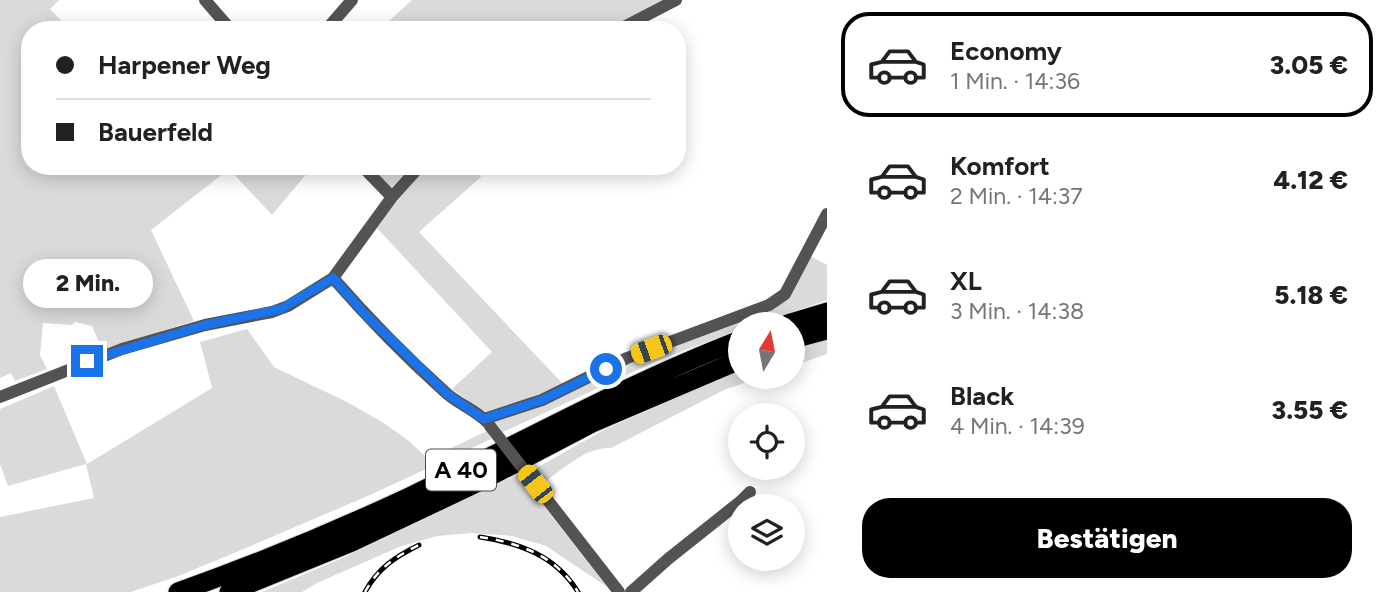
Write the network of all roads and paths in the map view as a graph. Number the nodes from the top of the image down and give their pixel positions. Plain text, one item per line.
1 (205, 0) edge
2 (352, 0) edge
3 (676, 0) edge
4 (223, 21) edge
5 (334, 21) edge
6 (635, 21) edge
7 (371, 175) edge
8 (412, 175) edge
9 (392, 197) junction
10 (827, 214) edge
11 (333, 278) junction
12 (827, 312) edge
13 (805, 319) edge
14 (827, 330) edge
15 (805, 336) edge
16 (728, 345) edge
17 (728, 365) edge
18 (0, 397) edge
19 (487, 423) junction
20 (750, 492) dead end
21 (178, 592) edge
22 (229, 592) edge
23 (619, 592) edge
24 (631, 592) edge

1 - 4 street
2 - 5 street
3 - 6 street
7 - 9 street
8 - 9 street
9 - 11 street
10 - 19 street
11 - 18 street
11 - 19 street
12 - 13 highway
14 - 15 highway
16 - 21 highway, A 40
17 - 22 highway, A 40
19 - 23 street, bridge
20 - 24 street

